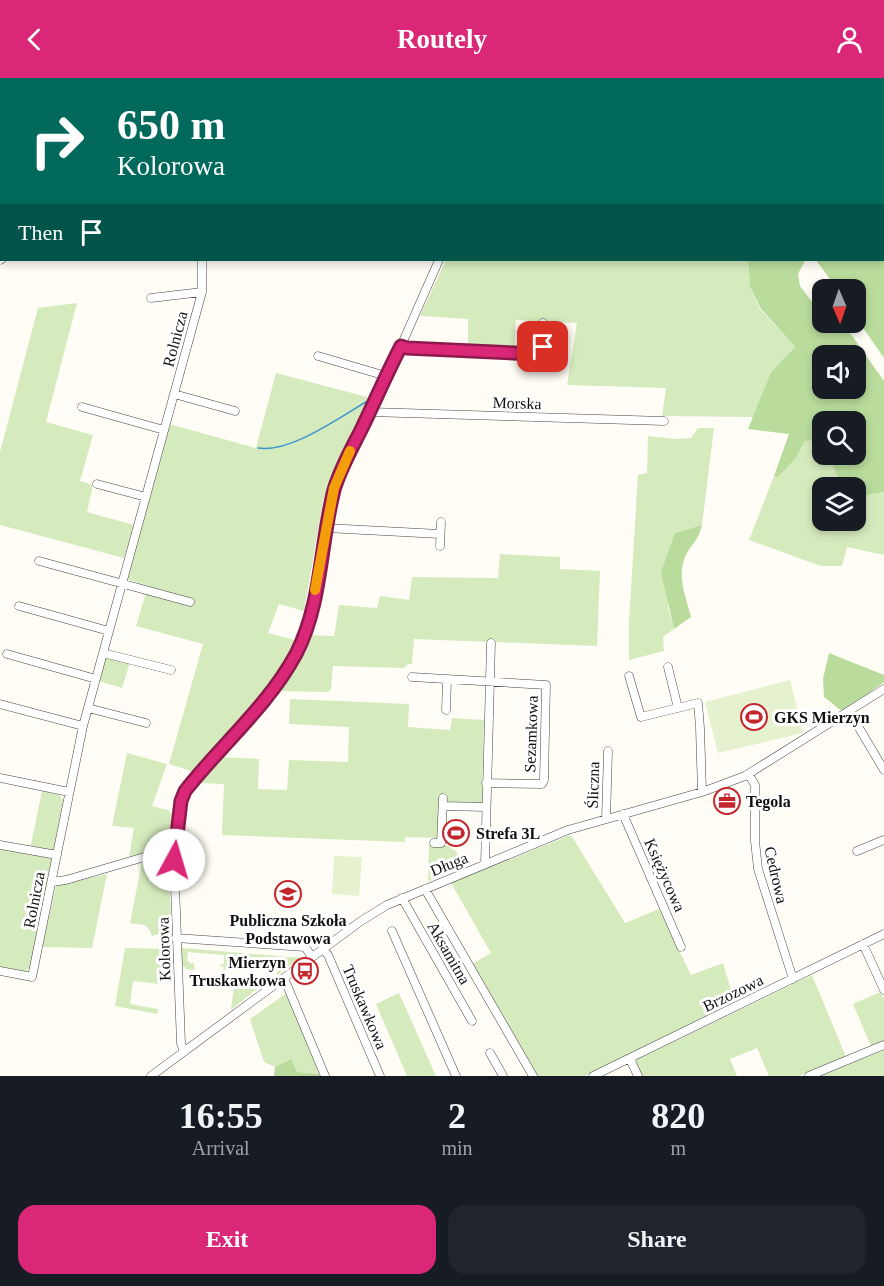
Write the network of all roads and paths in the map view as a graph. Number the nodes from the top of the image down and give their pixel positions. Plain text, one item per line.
1 (202, 261) edge
2 (439, 261) edge
3 (202, 292) junction
4 (151, 298) dead end
5 (543, 323) dead end
6 (401, 346) junction
7 (318, 356) dead end
8 (386, 376) junction
9 (174, 394) junction
10 (82, 407) dead end
11 (235, 411) dead end
12 (370, 412) junction
13 (664, 421) dead end
14 (164, 430) junction
15 (98, 484) dead end
16 (146, 497) junction
17 (441, 522) dead end
18 (326, 528) junction
19 (440, 534) junction
20 (440, 546) dead end
21 (39, 561) dead end
22 (122, 584) junction
23 (190, 602) dead end
24 (19, 606) dead end
25 (109, 631) junction
26 (491, 642) dead end
27 (103, 652) junction
28 (7, 654) dead end
29 (668, 667) dead end
30 (171, 670) dead end
31 (629, 675) dead end
32 (412, 677) dead end
33 (96, 679) junction
34 (447, 680) junction
35 (490, 682) junction
36 (884, 689) edge
37 (0, 704) edge
38 (88, 708) junction
39 (678, 708) junction
40 (446, 710) dead end
41 (849, 711) junction
42 (146, 723) dead end
43 (83, 726) junction
44 (608, 751) dead end
45 (884, 770) edge
46 (748, 775) junction
47 (0, 778) edge
48 (486, 783) junction
49 (69, 792) junction
50 (702, 792) junction
51 (485, 807) junction
52 (623, 814) junction
53 (606, 819) junction
54 (884, 840) edge
55 (434, 843) dead end
56 (0, 844) edge
57 (175, 850) junction
58 (857, 851) dead end
59 (57, 855) junction
60 (485, 864) junction
61 (52, 882) junction
62 (425, 889) junction
63 (402, 898) junction
64 (392, 931) dead end
65 (884, 934) edge
66 (176, 938) junction
67 (863, 944) junction
68 (681, 947) dead end
69 (323, 949) junction
70 (312, 957) junction
71 (0, 971) edge
72 (284, 978) junction
73 (793, 979) junction
74 (884, 990) edge
75 (472, 1021) dead end
76 (884, 1045) edge
77 (184, 1052) junction
78 (490, 1053) dead end
79 (630, 1059) junction
80 (812, 1075) edge
81 (151, 1076) edge
82 (325, 1076) edge
83 (380, 1076) edge
84 (456, 1076) edge
85 (503, 1076) edge
86 (533, 1076) edge
87 (593, 1076) edge
88 (638, 1076) edge

1 - 3 street, Rolnicza
2 - 6 street, Kolorowa
3 - 4 street, Rolnicza
3 - 9 street, Rolnicza
5 - 6 street
6 - 8 street, Kolorowa
7 - 8 street
8 - 12 street, Kolorowa
9 - 11 street
9 - 14 street, Rolnicza
10 - 14 street
12 - 13 street, Morska
12 - 18 street, Kolorowa
14 - 16 street, Rolnicza
15 - 16 street
16 - 22 street, Rolnicza
17 - 19 street
18 - 19 street
18 - 57 street, Kolorowa
19 - 20 street
21 - 22 street
22 - 23 street
22 - 25 street, Rolnicza
24 - 25 street
25 - 27 street, Rolnicza
26 - 35 street
27 - 30 street
27 - 33 street, Rolnicza
28 - 33 street
29 - 39 street
31 - 39 street
32 - 34 street, Sezamkowa
33 - 38 street, Rolnicza
34 - 35 street, Sezamkowa
34 - 40 street
35 - 48 street
35 - 48 street, Sezamkowa
36 - 41 street, Długa
37 - 43 street
38 - 42 street
38 - 43 street, Rolnicza
39 - 50 street
41 - 45 street
41 - 46 street, Długa
43 - 49 street, Rolnicza
44 - 53 street, Śliczna
46 - 50 street, Długa
46 - 73 street, Cedrowa
47 - 49 street
48 - 51 street
49 - 59 street, Rolnicza
50 - 52 street, Długa
51 - 55 street
51 - 60 street
52 - 53 street, Długa
52 - 68 street, Księżycowa
53 - 60 street, Długa
54 - 58 street
56 - 59 street, Rolnicza
57 - 61 street
57 - 66 street, Kolorowa
59 - 61 street, Rolnicza
60 - 62 street, Długa
61 - 71 street, Rolnicza
62 - 63 street, Długa
62 - 86 street
63 - 69 street, Długa
63 - 75 street, Aksamitna
64 - 84 street
65 - 67 street, Brzozowa
66 - 70 street
66 - 77 street, Kolorowa
67 - 73 street, Brzozowa
67 - 74 street
69 - 70 street, Długa
69 - 83 street, Truskawkowa
70 - 72 street, Długa
72 - 77 street, Długa
72 - 82 street
73 - 79 street, Brzozowa
76 - 80 street
77 - 81 street, Długa
78 - 85 street
79 - 87 street, Brzozowa
79 - 88 street

